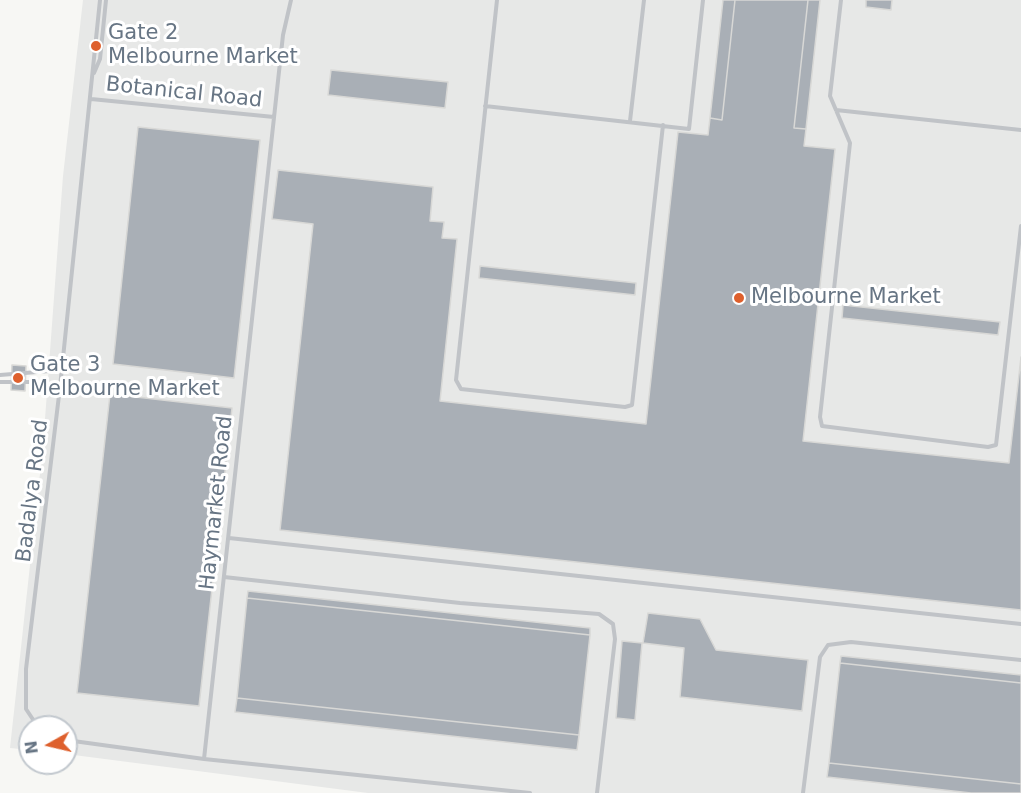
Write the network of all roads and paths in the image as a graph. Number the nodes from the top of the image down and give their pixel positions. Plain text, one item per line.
1 (100, 0) edge
2 (106, 0) edge
3 (291, 0) edge
4 (497, 0) edge
5 (644, 0) edge
6 (703, 0) edge
7 (841, 0) edge
8 (93, 76) junction
9 (91, 99) junction
10 (485, 106) junction
11 (836, 110) junction
12 (274, 117) junction
13 (630, 121) junction
14 (663, 125) junction
15 (1021, 130) edge
16 (1021, 226) edge
17 (62, 370) junction
18 (0, 375) edge
19 (0, 382) edge
20 (60, 387) junction
21 (229, 538) junction
22 (224, 577) junction
23 (1021, 624) edge
24 (1021, 660) edge
25 (30, 715) edge
26 (78, 742) edge
27 (204, 759) junction
28 (530, 793) edge
29 (597, 793) edge
30 (802, 793) edge

1 - 8 lane, Badalya Road
2 - 8 lane, Badalya Road
3 - 12 lane, Haymarket Road
4 - 10 lane
5 - 13 lane
6 - 14 lane
7 - 11 lane
8 - 9 lane, Badalya Road
9 - 12 lane, Botanical Road
9 - 17 lane, Badalya Road
10 - 13 lane
10 - 14 lane
11 - 15 lane
11 - 16 lane
12 - 21 lane, Haymarket Road
13 - 14 lane
17 - 18 lane
17 - 20 lane, Badalya Road
19 - 20 lane
20 - 25 lane, Badalya Road
21 - 22 lane, Haymarket Road
21 - 23 lane
22 - 27 lane, Haymarket Road
22 - 29 lane
24 - 30 lane
26 - 27 lane
27 - 28 lane

